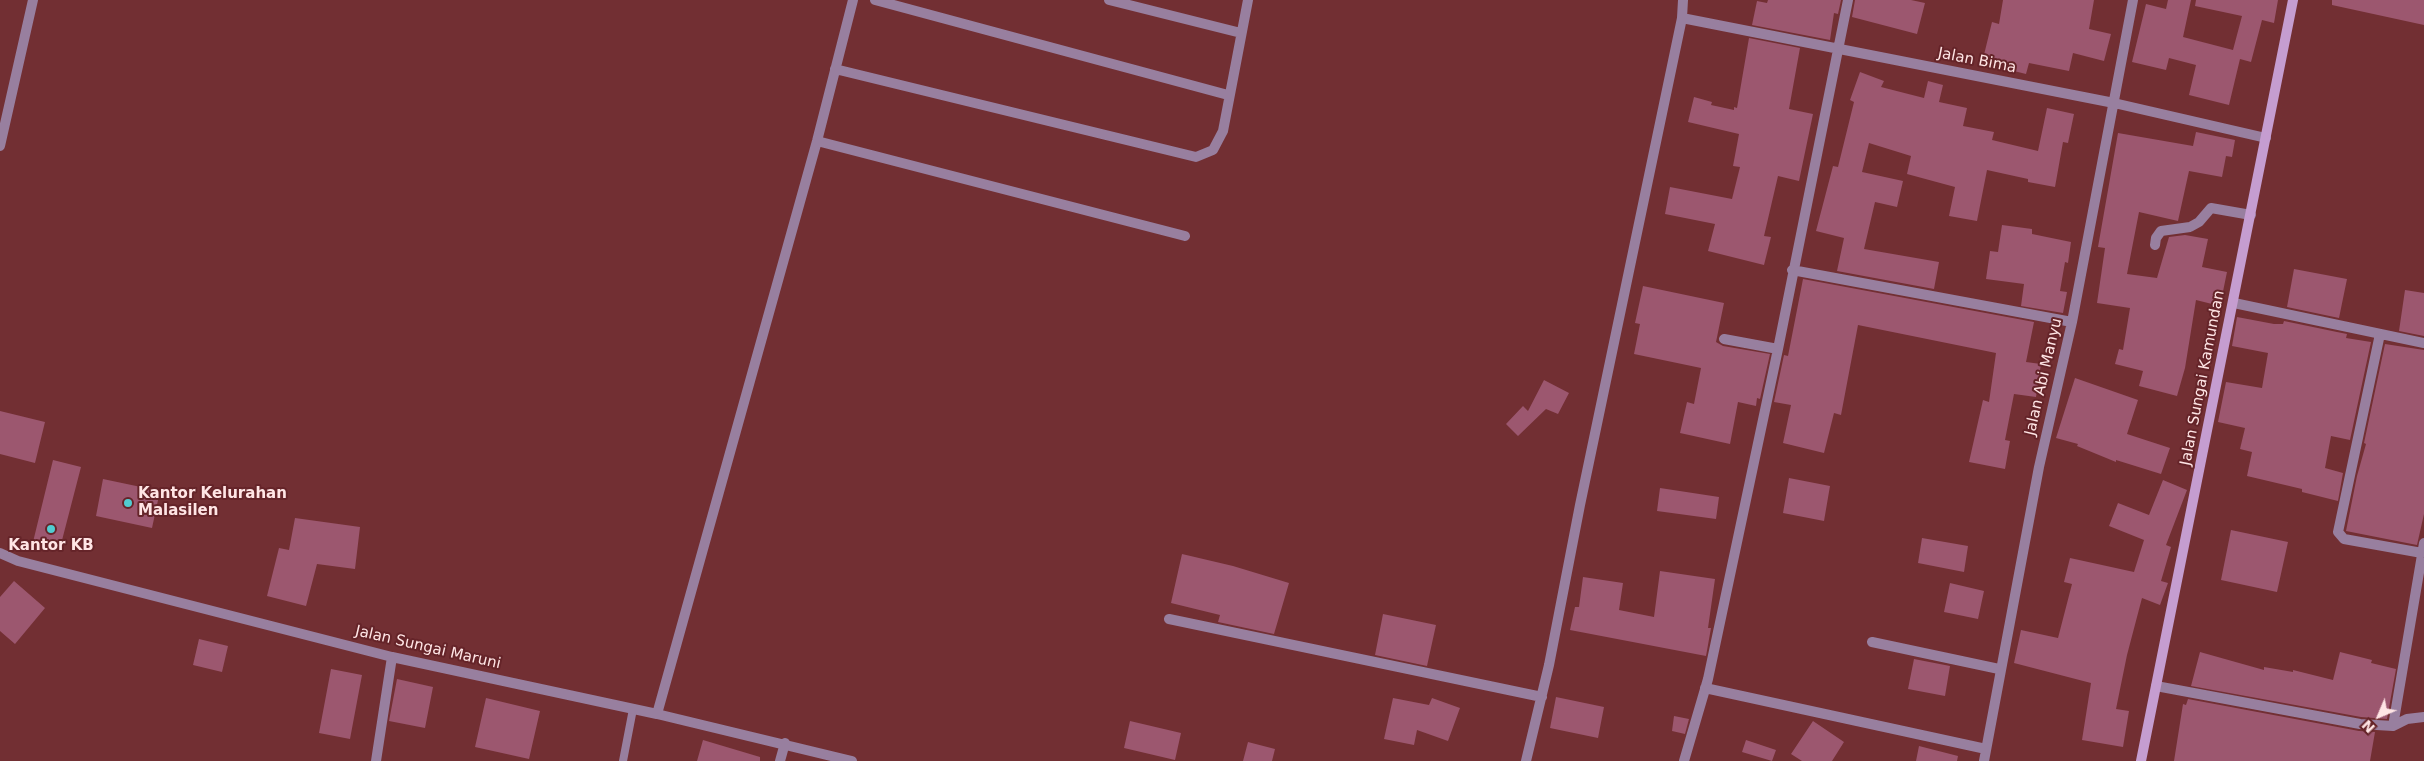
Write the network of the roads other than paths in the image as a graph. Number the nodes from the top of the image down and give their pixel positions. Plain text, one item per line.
1 (33, 0) edge
2 (853, 0) edge
3 (875, 0) edge
4 (1109, 0) edge
5 (1248, 0) edge
6 (1683, 0) edge
7 (1848, 0) edge
8 (2133, 0) edge
9 (2293, 0) edge
10 (1682, 18) junction
11 (1241, 33) junction
12 (1839, 48) junction
13 (835, 69) junction
14 (1228, 95) junction
15 (2114, 103) junction
16 (2266, 138) junction
17 (817, 141) junction
18 (0, 146) edge
19 (2251, 214) junction
20 (1185, 236) dead end
21 (2155, 245) dead end
22 (1792, 270) junction
23 (2234, 303) junction
24 (2072, 322) junction
25 (2380, 334) junction
26 (1724, 339) dead end
27 (2424, 343) edge
28 (1778, 349) junction
29 (2424, 543) edge
30 (0, 553) edge
31 (2422, 553) junction
32 (1169, 619) dead end
33 (1872, 642) dead end
34 (392, 657) junction
35 (1999, 668) junction
36 (2156, 686) junction
37 (1705, 688) junction
38 (1542, 697) junction
39 (633, 709) junction
40 (657, 714) junction
41 (2424, 717) edge
42 (2393, 726) junction
43 (785, 743) junction
44 (1986, 750) junction
45 (376, 761) edge
46 (623, 761) edge
47 (780, 761) edge
48 (852, 761) edge
49 (1526, 761) edge
50 (1684, 761) edge
51 (1984, 761) edge
52 (2141, 761) edge

1 - 18 street
2 - 13 street
3 - 14 street
4 - 11 street
5 - 11 street
6 - 10 street
7 - 12 street
8 - 15 street, Jalan Abi Manyu
9 - 16 main road, Jalan Sungai Kamundan
10 - 12 street, Jalan Bima
10 - 38 street
11 - 14 street
12 - 15 street, Jalan Bima
12 - 22 street
13 - 14 street
13 - 17 street
15 - 16 street, Jalan Bima
15 - 24 street, Jalan Abi Manyu
16 - 19 main road, Jalan Sungai Kamundan
17 - 20 street
17 - 40 street
19 - 21 street
19 - 23 main road, Jalan Sungai Kamundan
22 - 24 street
22 - 28 street
23 - 25 street
23 - 36 main road, Jalan Sungai Kamundan
24 - 35 street, Jalan Abi Manyu
25 - 27 street
25 - 31 street
26 - 28 street
28 - 37 street
29 - 31 street
30 - 34 street, Jalan Sungai Maruni
31 - 42 street
32 - 38 street
33 - 35 street
34 - 39 street, Jalan Sungai Maruni
34 - 45 street
35 - 44 street, Jalan Abi Manyu
36 - 42 street
36 - 52 main road, Jalan Sungai Kamundan
37 - 44 street
37 - 50 street
38 - 49 street
39 - 40 street, Jalan Sungai Maruni
39 - 46 lane
40 - 43 street, Jalan Sungai Maruni
41 - 42 street
43 - 47 street
43 - 48 street, Jalan Sungai Maruni
44 - 51 street, Jalan Abi Manyu

